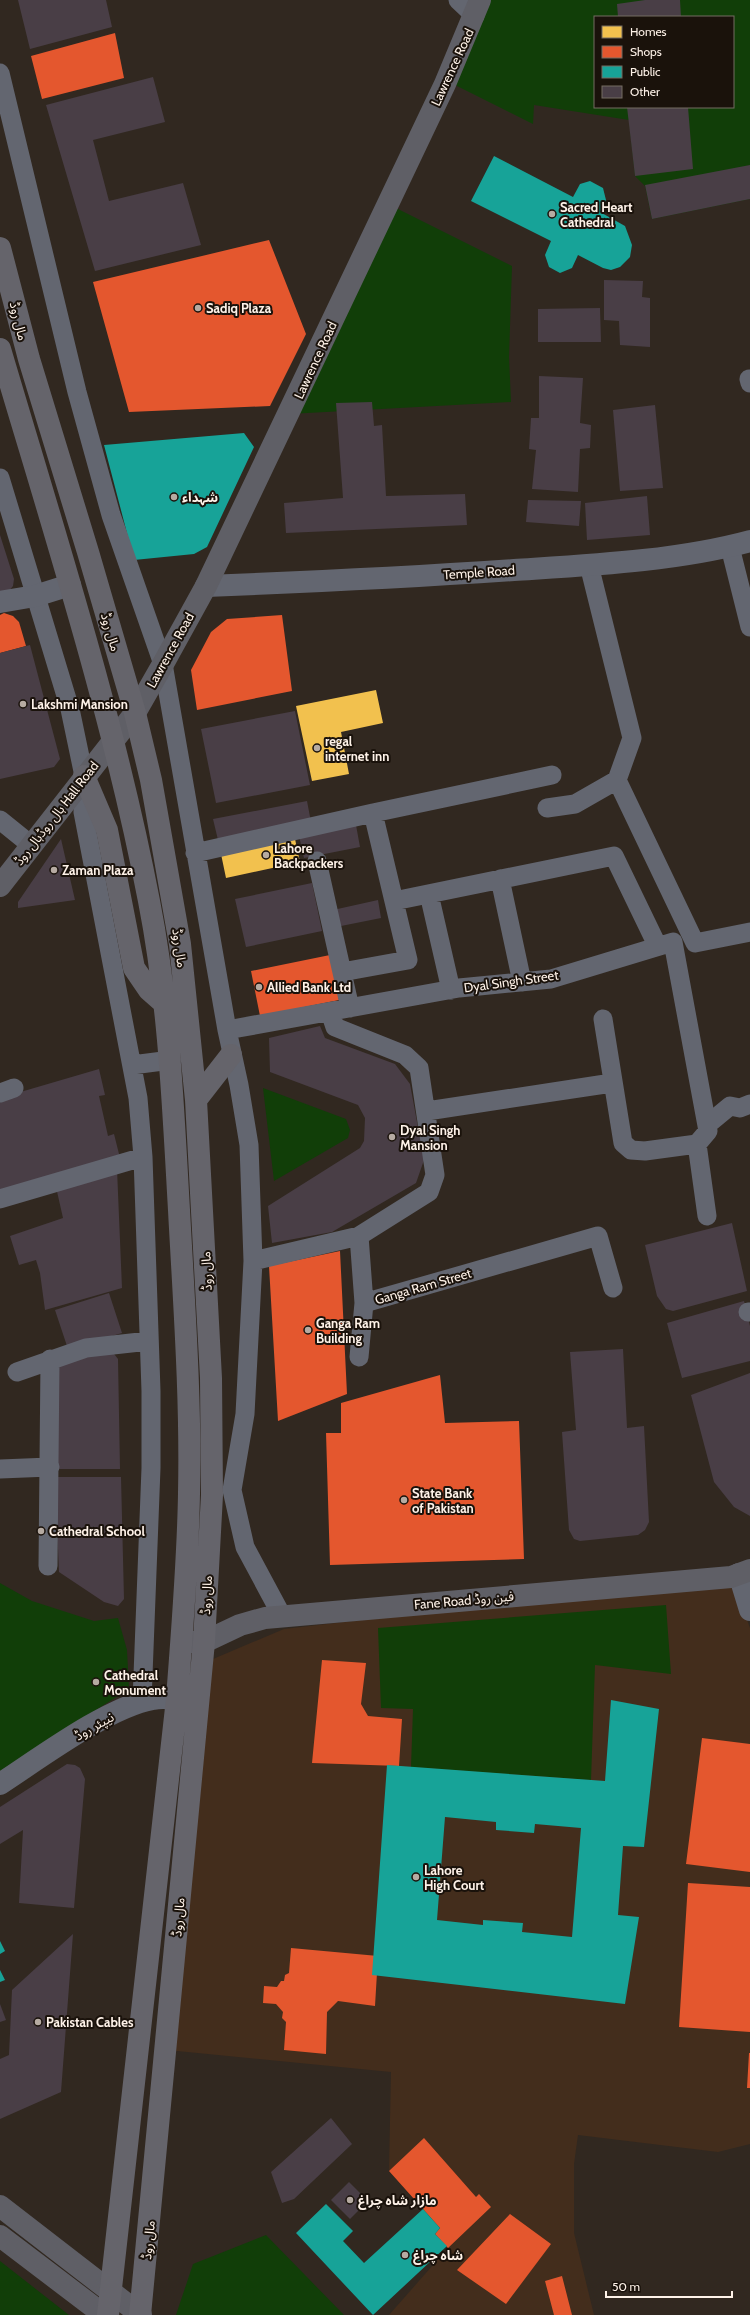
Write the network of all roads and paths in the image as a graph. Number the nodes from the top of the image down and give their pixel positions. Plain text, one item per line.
1 (458, 0) edge
2 (477, 8) edge
3 (0, 73) edge
4 (0, 248) edge
5 (0, 349) edge
6 (0, 478) edge
7 (740, 544) edge
8 (589, 565) junction
9 (70, 585) junction
10 (206, 586) junction
11 (35, 596) junction
12 (0, 602) edge
13 (750, 627) edge
14 (164, 664) junction
15 (135, 713) junction
16 (113, 742) junction
17 (552, 774) dead end
18 (84, 776) junction
19 (617, 780) junction
20 (547, 808) dead end
21 (373, 813) junction
22 (0, 820) edge
23 (31, 846) junction
24 (195, 853) junction
25 (317, 861) dead end
26 (500, 879) junction
27 (0, 886) edge
28 (429, 894) junction
29 (394, 901) junction
30 (750, 932) edge
31 (657, 945) junction
32 (342, 972) junction
33 (522, 982) junction
34 (451, 990) junction
35 (166, 1005) junction
36 (350, 1008) junction
37 (330, 1012) junction
38 (603, 1019) dead end
39 (226, 1030) junction
40 (231, 1055) junction
41 (171, 1060) junction
42 (132, 1064) junction
43 (612, 1083) junction
44 (196, 1100) junction
45 (750, 1104) edge
46 (427, 1111) junction
47 (704, 1134) junction
48 (143, 1157) junction
49 (0, 1200) edge
50 (707, 1216) dead end
51 (358, 1236) junction
52 (253, 1261) junction
53 (613, 1288) dead end
54 (364, 1303) junction
55 (149, 1341) junction
56 (359, 1357) dead end
57 (50, 1359) junction
58 (17, 1372) dead end
59 (50, 1467) junction
60 (0, 1469) edge
61 (232, 1490) junction
62 (212, 1495) junction
63 (48, 1566) dead end
64 (744, 1572) edge
65 (750, 1610) edge
66 (282, 1616) junction
67 (182, 1642) junction
68 (204, 1642) junction
69 (187, 1700) junction
70 (142, 1702) junction
71 (0, 1784) edge
72 (0, 2206) edge
73 (0, 2236) edge
74 (110, 2291) junction
75 (104, 2315) edge
76 (108, 2315) edge
77 (140, 2315) edge

1 - 2 street
2 - 10 main road, Lawrence Road
3 - 14 street
4 - 15 main road, مال روڈ
5 - 9 main road, مال روڈ
6 - 11 street
7 - 8 street, Temple Road
7 - 13 street
8 - 10 street, Temple Road
8 - 19 street
9 - 11 street
9 - 16 main road, مال روڈ
10 - 14 main road, Lawrence Road
11 - 12 street
11 - 18 street
14 - 15 main road, Lawrence Road
14 - 24 street
15 - 16 main road, Lawrence Road
15 - 44 main road, مال روڈ
16 - 18 main road, ہال روڈہال روڈ Hall Road
16 - 35 main road, مال روڈ
17 - 21 street
18 - 23 main road, ہال روڈہال روڈ Hall Road
18 - 35 main road
18 - 42 street
19 - 20 street
19 - 30 street
21 - 24 street
21 - 29 street
22 - 23 street
23 - 27 main road, ہال روڈہال روڈ Hall Road
24 - 39 street
25 - 32 street
26 - 28 street
26 - 31 street
26 - 33 street
28 - 29 street
28 - 34 street
29 - 32 street
31 - 33 street, Dyal Singh Street
31 - 47 street, Dyal Singh Street
32 - 36 street
33 - 34 street, Dyal Singh Street
34 - 36 street, Dyal Singh Street
35 - 41 main road, مال روڈ
36 - 37 street, Dyal Singh Street
37 - 39 street, Dyal Singh Street
37 - 46 street
38 - 43 street
39 - 40 street
40 - 44 main road
40 - 52 street
41 - 42 street
41 - 67 main road, مال روڈ
42 - 48 street
43 - 46 street
43 - 47 street
44 - 62 main road, مال روڈ
45 - 47 street
46 - 51 street
47 - 50 street
48 - 49 street
48 - 55 street
51 - 52 street
51 - 54 street, Ganga Ram Street
52 - 61 street
53 - 54 street, Ganga Ram Street
54 - 56 street
55 - 57 street
55 - 70 street
57 - 58 street
57 - 59 street
59 - 60 street
59 - 63 street
61 - 62 street
61 - 66 street
62 - 68 main road, مال روڈ
64 - 65 street
64 - 66 main road, Fane Road فین روڈ
66 - 68 main road, Fane Road فین روڈ
67 - 68 main road, Fane Road فین روڈ
67 - 69 main road, مال روڈ
68 - 69 main road, مال روڈ
69 - 70 street, نیپئر روڈ
69 - 74 main road, مال روڈ
69 - 77 main road, مال روڈ
70 - 71 street, نیپئر روڈ
72 - 74 main road
73 - 75 main road
74 - 76 main road, مال روڈ
74 - 77 main road

